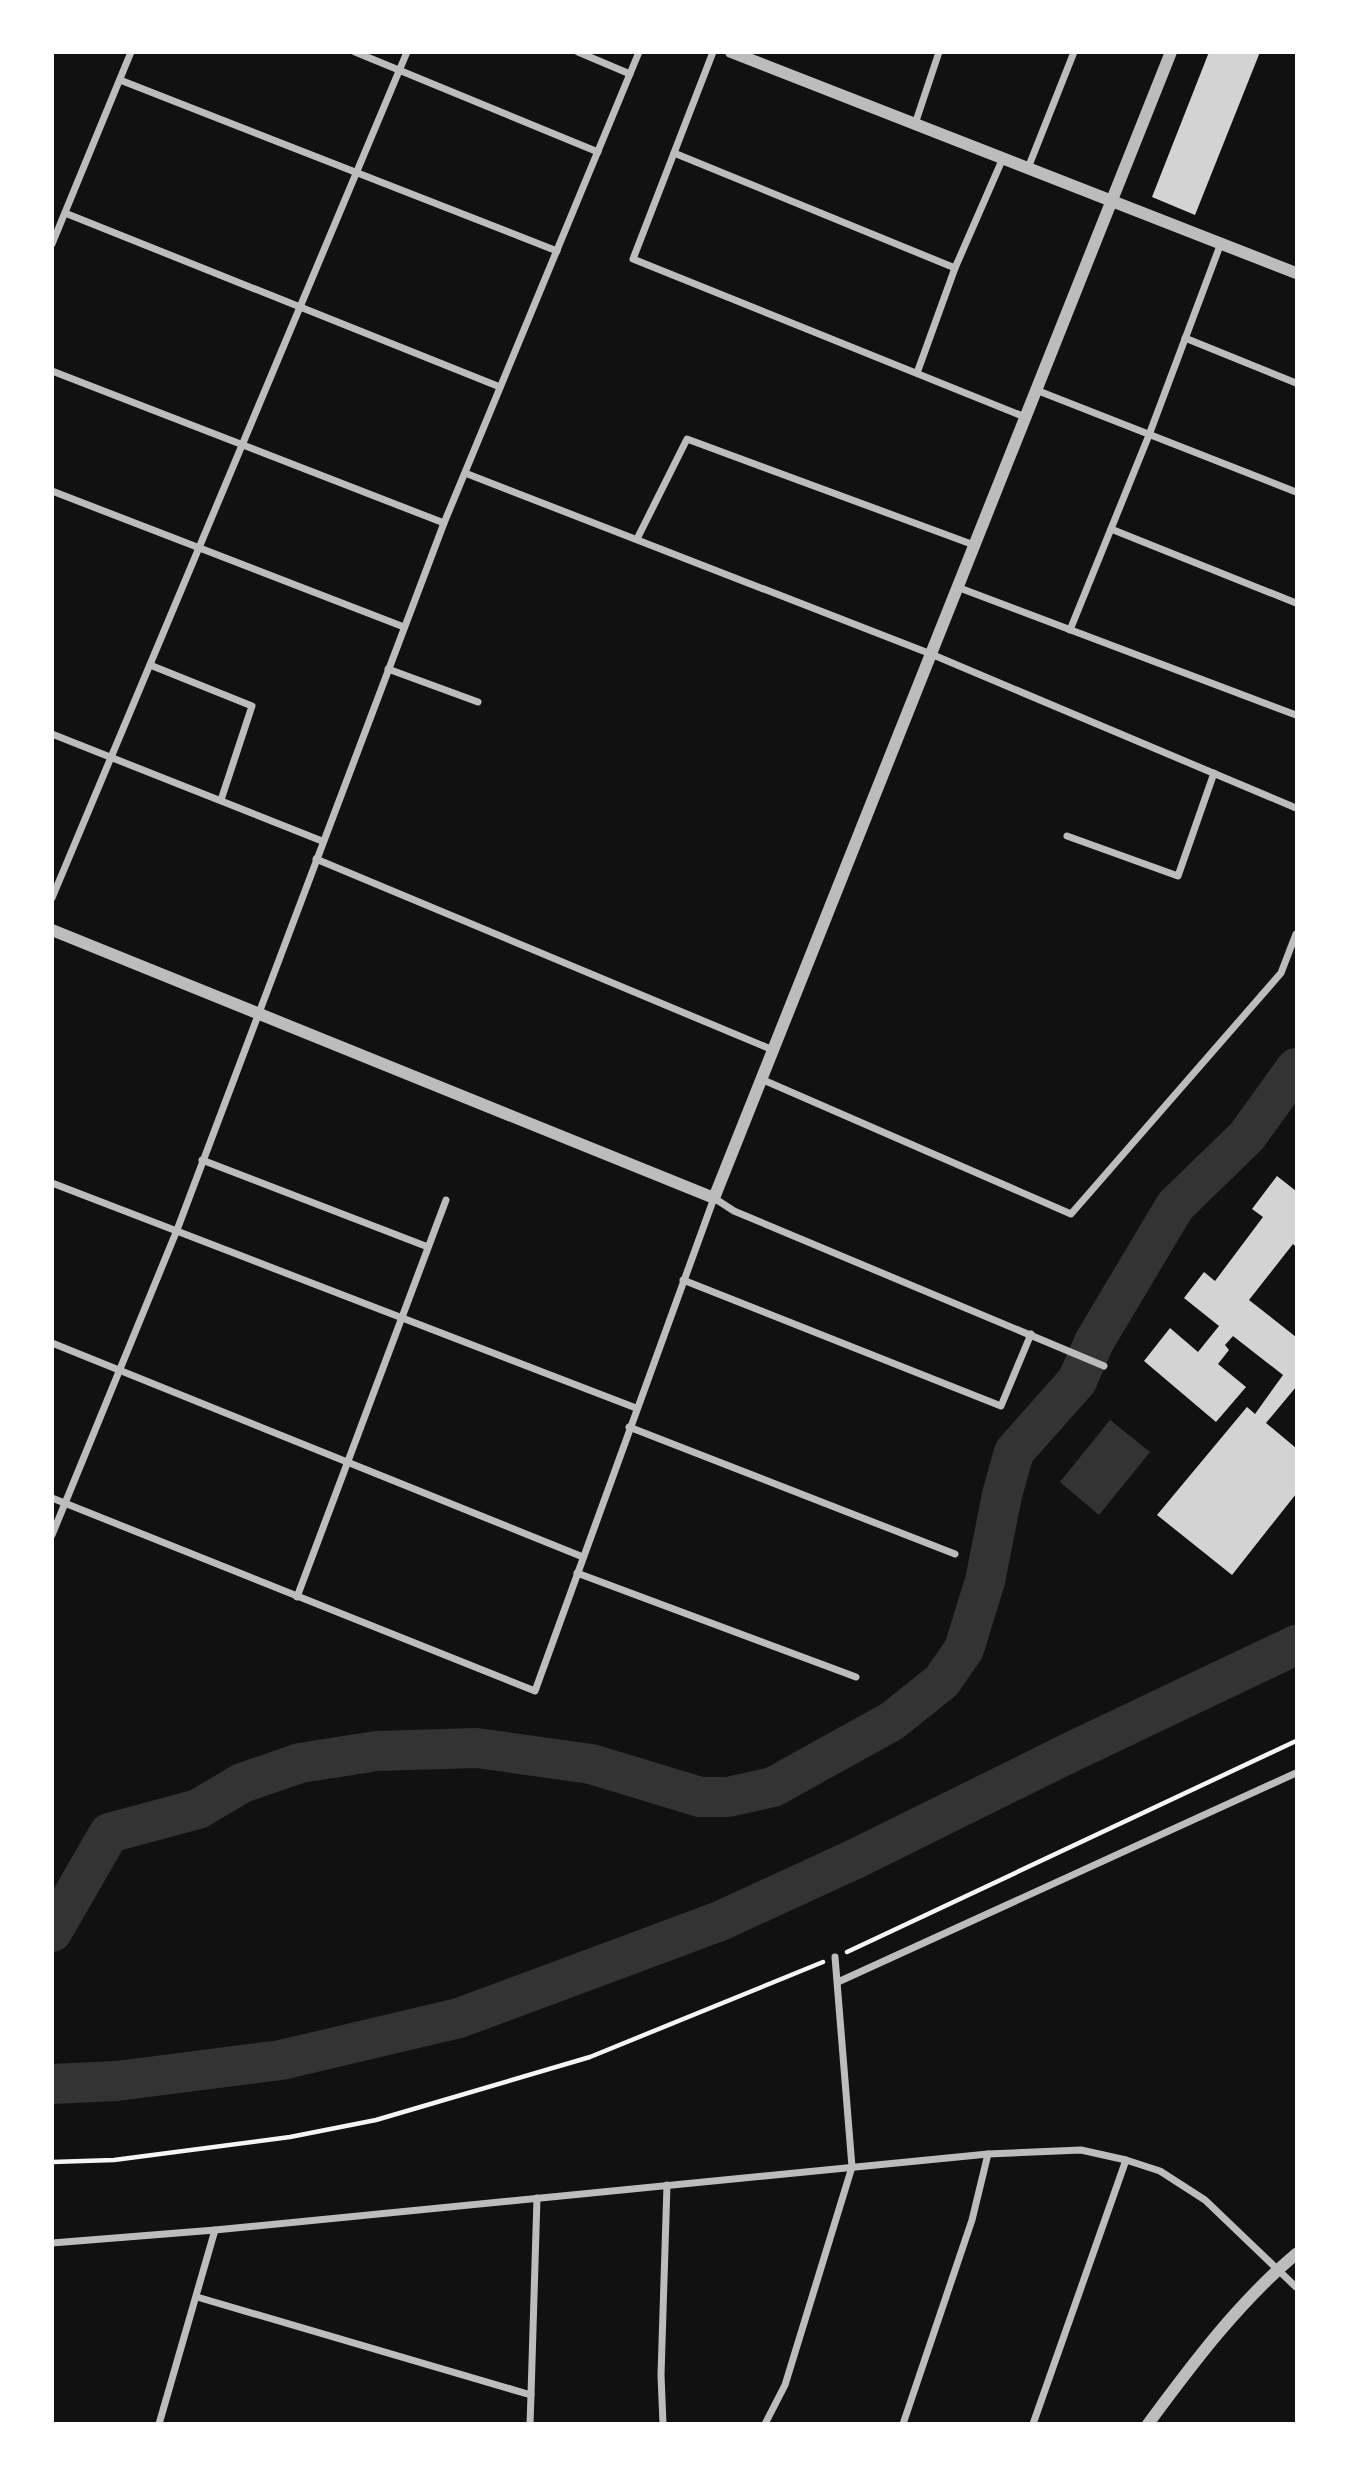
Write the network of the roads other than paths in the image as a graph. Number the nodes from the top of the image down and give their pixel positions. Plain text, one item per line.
1 (131, 52) edge
2 (355, 52) edge
3 (407, 52) edge
4 (578, 52) edge
5 (639, 52) edge
6 (713, 52) edge
7 (731, 52) edge
8 (939, 52) edge
9 (1074, 52) edge
10 (1171, 52) edge
11 (399, 70) junction
12 (630, 74) junction
13 (120, 80) junction
14 (915, 124) junction
15 (598, 152) junction
16 (674, 153) junction
17 (1003, 158) junction
18 (1028, 168) junction
19 (357, 171) junction
20 (1111, 200) junction
21 (65, 213) junction
22 (1221, 243) junction
23 (52, 244) edge
24 (557, 251) junction
25 (955, 268) junction
26 (1297, 273) edge
27 (300, 308) junction
28 (1185, 338) junction
29 (52, 371) edge
30 (917, 373) junction
31 (1297, 383) edge
32 (500, 387) junction
33 (1035, 390) junction
34 (1025, 417) junction
35 (1149, 435) junction
36 (242, 444) junction
37 (465, 473) junction
38 (52, 491) edge
39 (1297, 492) edge
40 (444, 523) junction
41 (1111, 529) junction
42 (638, 539) junction
43 (974, 545) junction
44 (199, 548) junction
45 (957, 587) junction
46 (1297, 603) edge
47 (404, 627) junction
48 (1070, 630) junction
49 (931, 654) junction
50 (150, 666) junction
51 (388, 669) junction
52 (478, 702) dead end
53 (1297, 715) edge
54 (52, 734) edge
55 (112, 756) junction
56 (1214, 773) junction
57 (221, 800) junction
58 (1297, 808) edge
59 (1067, 836) dead end
60 (322, 841) junction
61 (316, 859) junction
62 (52, 898) edge
63 (52, 930) edge
64 (1297, 934) edge
65 (257, 1013) junction
66 (773, 1050) junction
67 (761, 1079) junction
68 (202, 1160) junction
69 (52, 1183) edge
70 (714, 1198) junction
71 (446, 1200) dead end
72 (177, 1230) junction
73 (428, 1247) junction
74 (683, 1280) junction
75 (401, 1317) junction
76 (1031, 1334) junction
77 (52, 1343) edge
78 (1104, 1366) dead end
79 (119, 1369) junction
80 (636, 1408) junction
81 (629, 1427) junction
82 (346, 1461) junction
83 (52, 1498) edge
84 (64, 1503) junction
85 (52, 1535) edge
86 (955, 1553) dead end
87 (583, 1557) junction
88 (578, 1573) junction
89 (297, 1597) junction
90 (856, 1677) dead end
91 (1297, 1773) edge
92 (835, 1957) road end
93 (838, 1982) junction
94 (988, 2154) junction
95 (1126, 2160) junction
96 (852, 2167) junction
97 (667, 2185) junction
98 (537, 2199) junction
99 (215, 2230) junction
100 (52, 2243) edge
101 (1297, 2254) edge
102 (1280, 2269) junction
103 (1297, 2287) edge
104 (197, 2297) junction
105 (531, 2395) junction
106 (159, 2424) edge
107 (530, 2424) edge
108 (663, 2424) edge
109 (765, 2424) edge
110 (902, 2424) edge
111 (1033, 2424) edge
112 (1148, 2424) edge

1 - 13 street
2 - 11 street
3 - 11 street
4 - 12 street
5 - 12 street
6 - 16 street
7 - 14 street
8 - 14 street
9 - 18 street
10 - 20 street
11 - 15 street
11 - 19 street
12 - 15 street
13 - 19 street
13 - 21 street
14 - 17 street
15 - 24 street
16 - 25 street
16 - 30 street
17 - 18 street
17 - 25 street
18 - 20 street
19 - 24 street
19 - 27 street
20 - 22 street
20 - 33 street
21 - 23 street
21 - 27 street
22 - 26 street
22 - 28 street
24 - 32 street
25 - 30 street
27 - 32 street
27 - 36 street
28 - 31 street
28 - 35 street
29 - 36 street
30 - 34 street
32 - 37 street
33 - 34 street
33 - 35 street
34 - 43 street
35 - 39 street
35 - 41 street
36 - 40 street
36 - 44 street
37 - 40 street
37 - 42 street
38 - 44 street
40 - 47 street
41 - 46 street
41 - 48 street
42 - 43 street
42 - 49 street
43 - 45 street
44 - 47 street
44 - 50 street
45 - 48 street
45 - 49 street
47 - 51 street
48 - 53 street
49 - 56 street
49 - 66 street
50 - 55 street
50 - 57 street
51 - 52 street
51 - 60 street
54 - 55 street
55 - 57 street
55 - 62 street
56 - 58 street
56 - 59 street
57 - 60 street
60 - 61 street
61 - 65 street
61 - 66 street
63 - 65 street
64 - 67 street
65 - 68 street
65 - 70 street
66 - 67 street
67 - 70 street
68 - 72 street
68 - 73 street
69 - 72 street
70 - 74 street
70 - 76 street
71 - 73 street
72 - 75 street
72 - 79 street
73 - 75 street
74 - 76 street
74 - 80 street
75 - 80 street
75 - 82 street
76 - 78 street
77 - 79 street
79 - 82 street
79 - 84 street
80 - 81 street
81 - 86 street
81 - 87 street
82 - 87 street
82 - 89 street
83 - 84 street
84 - 85 street
84 - 89 street
87 - 88 street
88 - 89 street
88 - 90 street
91 - 93 street
92 - 93 street
93 - 96 street
94 - 95 street
94 - 96 street
94 - 110 street
95 - 102 street
95 - 111 street
96 - 97 street
96 - 109 street
97 - 98 street
97 - 108 street
98 - 99 street
98 - 105 street
99 - 100 street
99 - 104 street
101 - 102 street
102 - 103 street
102 - 112 street
104 - 105 street
104 - 106 street
105 - 107 street

